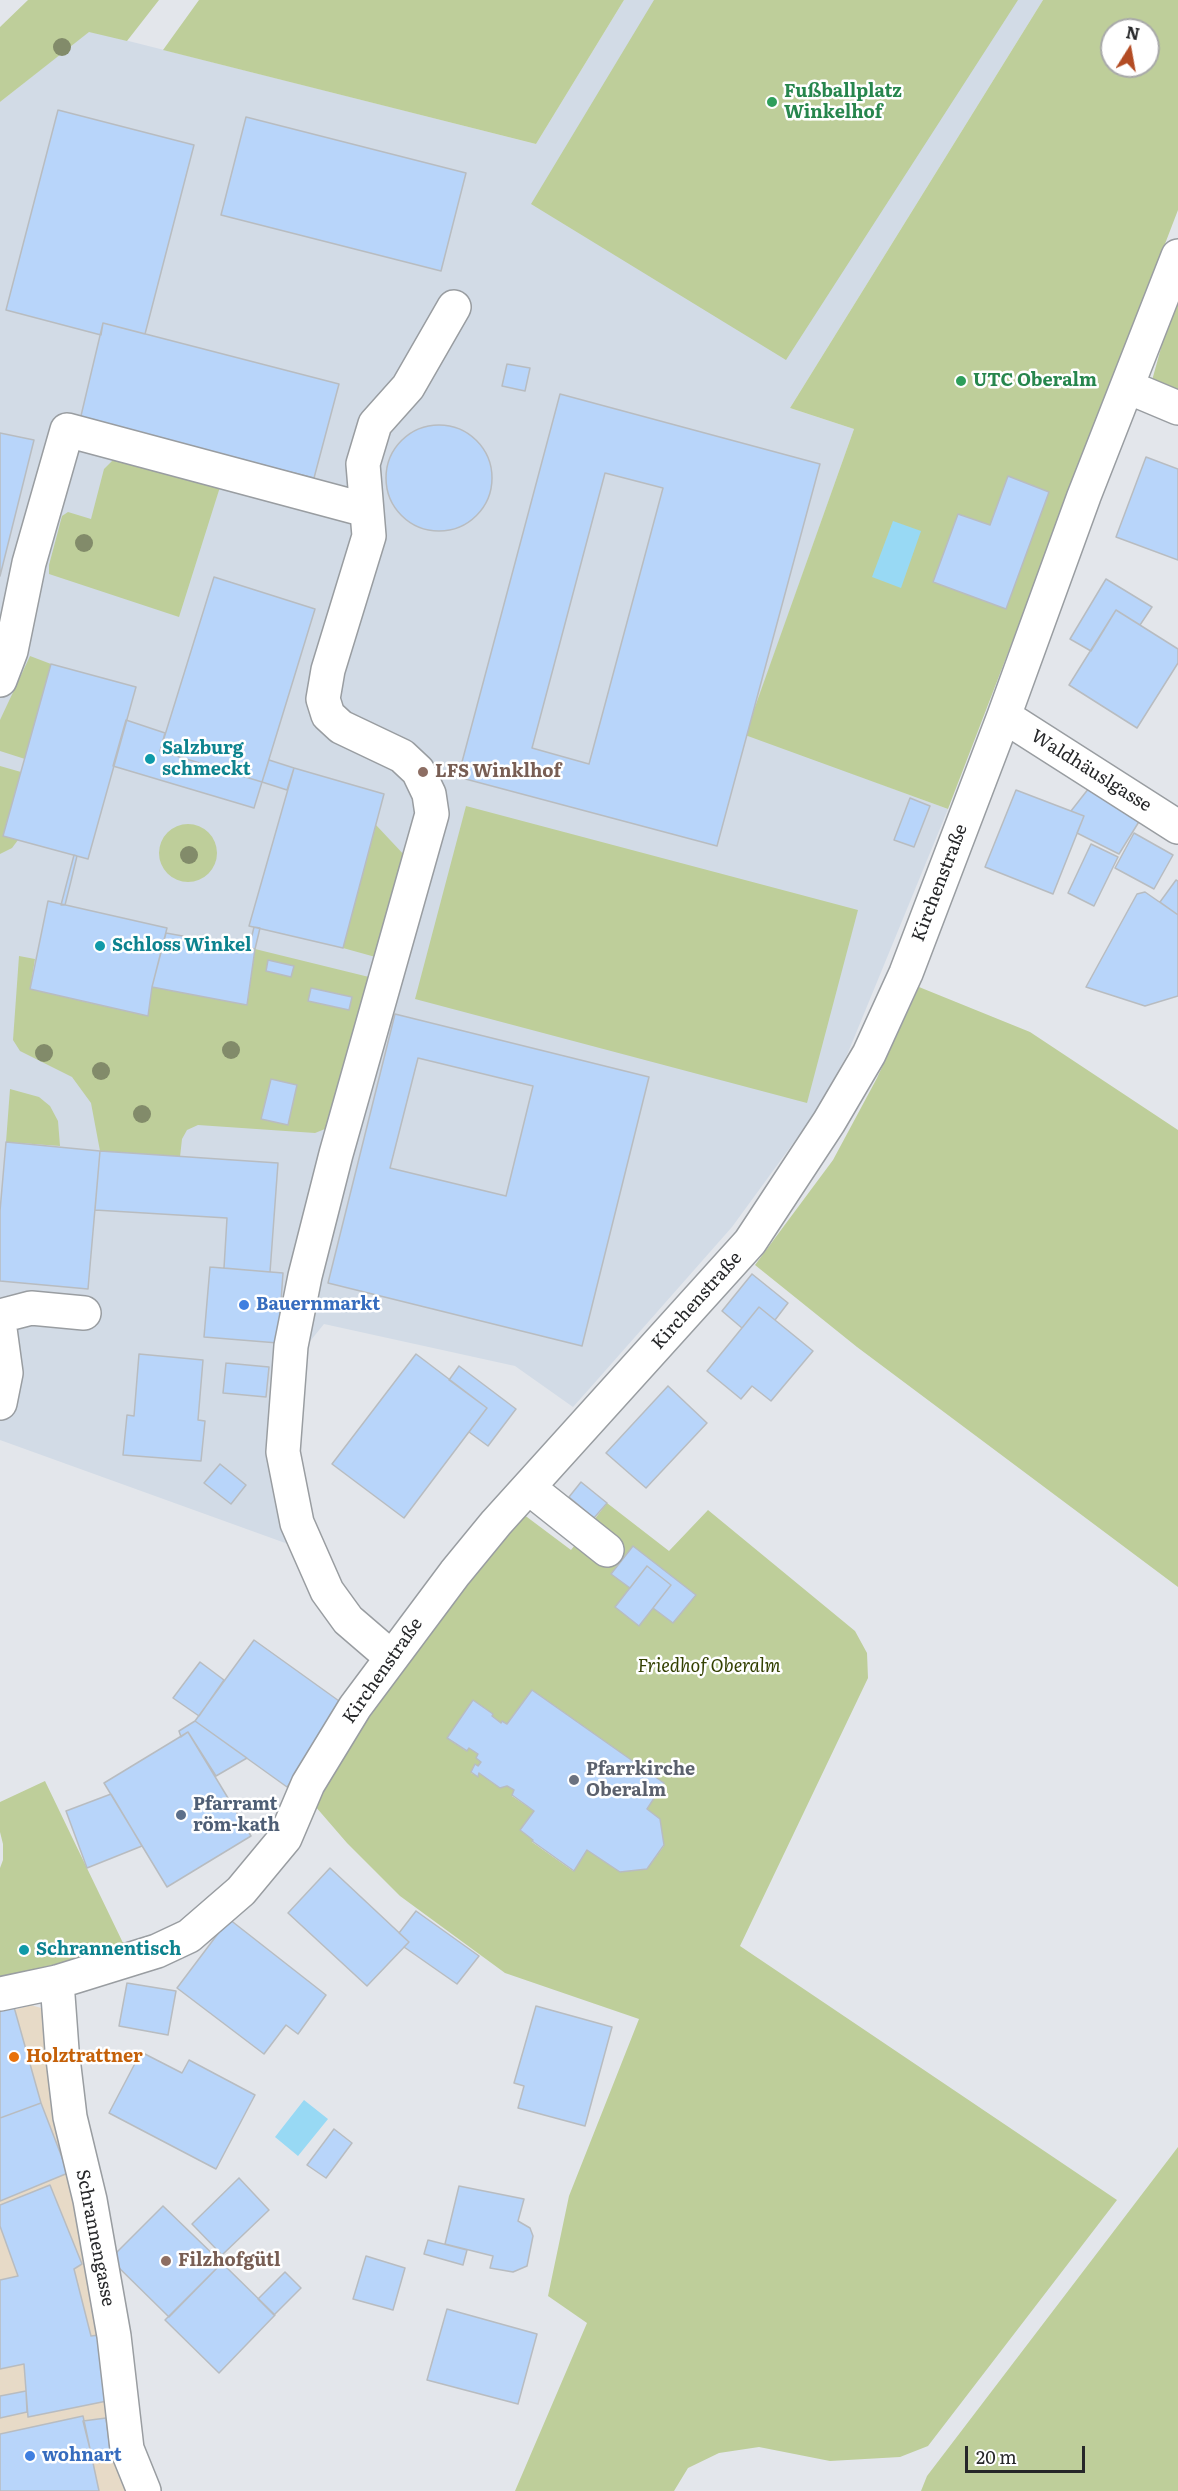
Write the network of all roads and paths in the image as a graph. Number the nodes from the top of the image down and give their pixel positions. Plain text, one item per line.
1 (1178, 256) edge
2 (454, 307) dead end
3 (1128, 387) junction
4 (1178, 408) edge
5 (366, 510) junction
6 (0, 680) edge
7 (1004, 716) junction
8 (1178, 827) edge
9 (84, 1313) dead end
10 (0, 1316) edge
11 (0, 1329) edge
12 (0, 1403) edge
13 (529, 1488) junction
14 (607, 1550) dead end
15 (391, 1658) junction
16 (57, 1982) junction
17 (0, 1994) edge
18 (144, 2491) edge

1 - 3 street, Kirchenstraße
2 - 5 street
3 - 4 street
3 - 7 street, Kirchenstraße
5 - 6 street
5 - 15 street
7 - 8 street, Waldhäuslgasse
7 - 13 street, Kirchenstraße
9 - 10 street
11 - 12 street
13 - 14 street
13 - 15 street, Kirchenstraße
15 - 16 street, Kirchenstraße
16 - 17 street, Kirchenstraße
16 - 18 street, Schrannengasse

